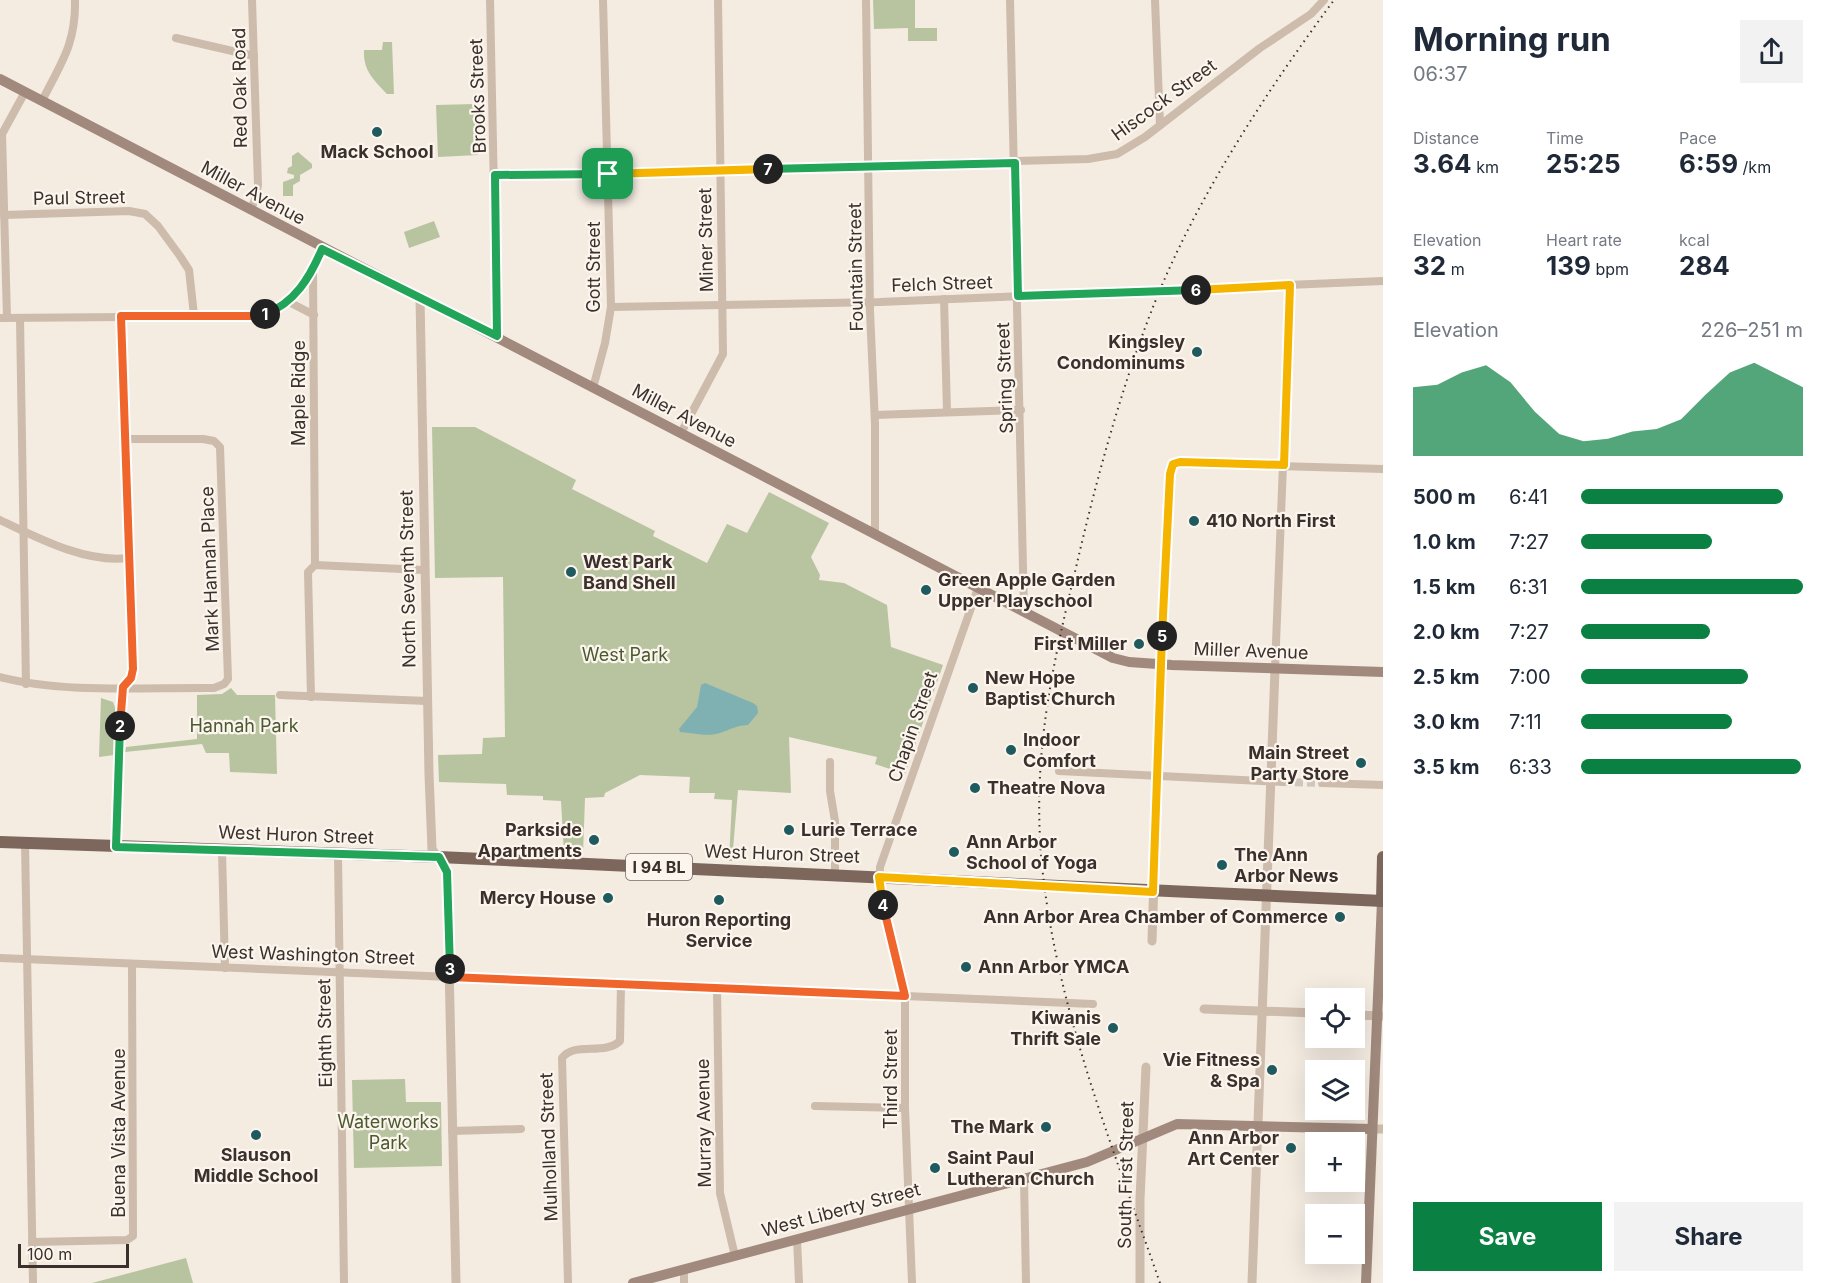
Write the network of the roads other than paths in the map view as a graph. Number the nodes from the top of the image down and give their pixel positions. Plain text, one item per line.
1 (75, 0) edge
2 (252, 0) edge
3 (490, 0) edge
4 (603, 0) edge
5 (718, 0) edge
6 (866, 0) edge
7 (1010, 0) edge
8 (1155, 0) edge
9 (1324, 0) edge
10 (176, 38) dead end
11 (254, 56) junction
12 (0, 79) edge
13 (25, 92) junction
14 (42, 101) junction
15 (1160, 125) junction
16 (1015, 163) junction
17 (870, 167) junction
18 (720, 169) junction
19 (608, 174) junction
20 (495, 175) junction
21 (250, 210) junction
22 (4, 214) junction
23 (322, 249) junction
24 (313, 271) junction
25 (1383, 281) edge
26 (1290, 285) junction
27 (1018, 296) junction
28 (420, 297) junction
29 (944, 299) junction
30 (289, 302) junction
31 (870, 302) junction
32 (723, 306) junction
33 (611, 307) junction
34 (194, 315) junction
35 (314, 315) junction
36 (121, 316) junction
37 (3, 318) edge
38 (20, 318) junction
39 (497, 336) junction
40 (593, 388) junction
41 (1021, 410) junction
42 (947, 412) junction
43 (875, 415) junction
44 (681, 433) junction
45 (125, 440) junction
46 (1284, 465) junction
47 (1383, 469) edge
48 (0, 520) edge
49 (22, 530) junction
50 (875, 534) junction
51 (128, 558) junction
52 (315, 565) junction
53 (424, 570) junction
54 (978, 588) junction
55 (1024, 612) junction
56 (1161, 664) junction
57 (1275, 669) junction
58 (1383, 672) edge
59 (0, 677) edge
60 (26, 684) junction
61 (123, 687) junction
62 (280, 695) dead end
63 (311, 697) junction
64 (427, 700) junction
65 (830, 762) dead end
66 (1059, 771) dead end
67 (1157, 776) junction
68 (1269, 781) junction
69 (1283, 782) tunnel mouth
70 (1322, 783) tunnel mouth
71 (1383, 785) edge
72 (0, 842) edge
73 (25, 843) junction
74 (116, 847) junction
75 (222, 851) junction
76 (338, 855) junction
77 (439, 857) junction
78 (1383, 857) edge
79 (835, 874) junction
80 (879, 877) junction
81 (1153, 892) junction
82 (1266, 895) junction
83 (1382, 901) edge
84 (1152, 941) dead end
85 (0, 958) edge
86 (26, 960) junction
87 (132, 964) junction
88 (225, 968) junction
89 (339, 973) junction
90 (450, 977) junction
91 (621, 984) junction
92 (717, 988) junction
93 (905, 996) junction
94 (1093, 1004) dead end
95 (1204, 1009) dead end
96 (1261, 1011) junction
97 (1305, 1013) edge
98 (1365, 1015) edge
99 (1380, 1016) edge
100 (1146, 1067) dead end
101 (815, 1106) dead end
102 (905, 1108) junction
103 (1259, 1125) junction
104 (522, 1129) dead end
105 (1378, 1129) edge
106 (453, 1131) junction
107 (1142, 1138) junction
108 (1024, 1179) junction
109 (909, 1208) junction
110 (797, 1239) junction
111 (32, 1242) junction
112 (735, 1256) junction
113 (684, 1270) junction
114 (33, 1283) edge
115 (344, 1283) edge
116 (456, 1283) edge
117 (568, 1283) edge
118 (633, 1283) edge
119 (684, 1283) edge
120 (799, 1283) edge
121 (912, 1283) edge
122 (1026, 1283) edge
123 (1140, 1283) edge
124 (1252, 1283) edge
125 (1366, 1283) edge

1 - 14 street
2 - 11 street, Red Oak Road
3 - 20 street, Brooks Street
4 - 19 street, Gott Street
5 - 18 street, Miner Street
6 - 17 street, Fountain Street
7 - 16 street, Spring Street
8 - 15 street
9 - 15 street, Hiscock Street
10 - 11 street
11 - 21 street, Red Oak Road
12 - 13 main road, Miller Avenue
13 - 14 main road, Miller Avenue
13 - 22 street
14 - 21 main road, Miller Avenue
15 - 16 street, Hiscock Street
16 - 17 street, Hiscock Street
16 - 27 street, Spring Street
17 - 18 street, Hiscock Street
17 - 31 street, Fountain Street
18 - 19 street, Hiscock Street
18 - 32 street, Miner Street
19 - 20 street, Hiscock Street
19 - 33 street, Gott Street
20 - 39 street, Brooks Street
21 - 23 main road, Miller Avenue
22 - 34 street, Paul Street
22 - 37 street
23 - 24 street
23 - 28 main road, Miller Avenue
24 - 30 street
24 - 35 street, Maple Ridge
25 - 26 street, Felch Street
26 - 27 street, Felch Street
26 - 46 street
27 - 29 street, Felch Street
27 - 41 street, Spring Street
28 - 39 main road, Miller Avenue
28 - 53 street, North Seventh Street
29 - 31 street, Felch Street
29 - 42 street
30 - 34 street
30 - 35 street
31 - 32 street, Felch Street
31 - 43 street, Fountain Street
32 - 33 street, Felch Street
32 - 44 street, Miner Street
33 - 40 street, Gott Street
34 - 36 street
35 - 52 street, Maple Ridge
36 - 38 street
36 - 45 street
37 - 38 street
38 - 49 street
39 - 40 main road, Miller Avenue
40 - 44 main road, Miller Avenue
41 - 42 street
41 - 55 street, Spring Street
42 - 43 street
43 - 50 street, Fountain Street
44 - 50 main road, Miller Avenue
45 - 51 street
45 - 61 street, Mark Hannah Place
46 - 47 street
46 - 56 street
46 - 57 street
48 - 49 street
49 - 51 street
49 - 60 street
50 - 54 main road, Miller Avenue
51 - 61 street
52 - 53 street
52 - 63 street, Maple Ridge
53 - 64 street, North Seventh Street
54 - 55 main road, Miller Avenue
54 - 80 street, Chapin Street
55 - 56 main road, Miller Avenue
56 - 57 main road, Miller Avenue
56 - 67 street
57 - 58 main road, Miller Avenue
57 - 68 street
59 - 60 street
60 - 61 street
61 - 74 street
62 - 63 street
63 - 64 street
64 - 77 street, North Seventh Street
65 - 79 street
66 - 67 street
67 - 68 street
67 - 81 street
68 - 69 street
68 - 82 street
70 - 71 street
72 - 73 main road, West Huron Street / I 94 BL
73 - 74 main road, West Huron Street / I 94 BL
73 - 86 street
74 - 75 main road, West Huron Street / I 94 BL
75 - 76 main road, West Huron Street / I 94 BL
75 - 88 street
76 - 77 main road, West Huron Street / I 94 BL
76 - 89 street, Eighth Street
77 - 79 main road, West Huron Street / I 94 BL
77 - 90 street, North Seventh Street
78 - 83 main road
79 - 80 main road, West Huron Street / I 94 BL
80 - 81 main road, West Huron Street / I 94 BL
80 - 93 street, Third Street
81 - 82 main road, West Huron Street / I 94 BL
81 - 84 street
82 - 83 main road, West Huron Street / I 94 BL
82 - 96 street
83 - 99 main road
85 - 86 street, West Washington Street
86 - 87 street, West Washington Street
86 - 111 street
87 - 88 street, West Washington Street
87 - 111 street, Buena Vista Avenue
88 - 89 street, West Washington Street
89 - 90 street, West Washington Street
89 - 115 street, Eighth Street
90 - 91 street, West Washington Street
90 - 106 street, North Seventh Street
91 - 92 street, West Washington Street
91 - 117 street, Mulholland Street
92 - 93 street, West Washington Street
92 - 112 street, Murray Avenue
93 - 94 street, West Washington Street
93 - 102 street, Third Street
95 - 96 street
96 - 97 street
96 - 103 street
98 - 99 street
99 - 105 main road
100 - 107 street, South First Street
101 - 102 street
102 - 109 street, Third Street
103 - 105 main road, West Liberty Street
103 - 107 main road, West Liberty Street
103 - 124 street
104 - 106 street
105 - 125 main road
106 - 116 street, North Seventh Street
107 - 108 main road, West Liberty Street
107 - 123 street, South First Street
108 - 109 main road, West Liberty Street
108 - 122 street
109 - 110 main road, West Liberty Street
109 - 121 street, Third Street
110 - 112 main road, West Liberty Street
110 - 120 street
111 - 114 street
112 - 113 main road, West Liberty Street
113 - 118 main road, West Liberty Street
113 - 119 street

